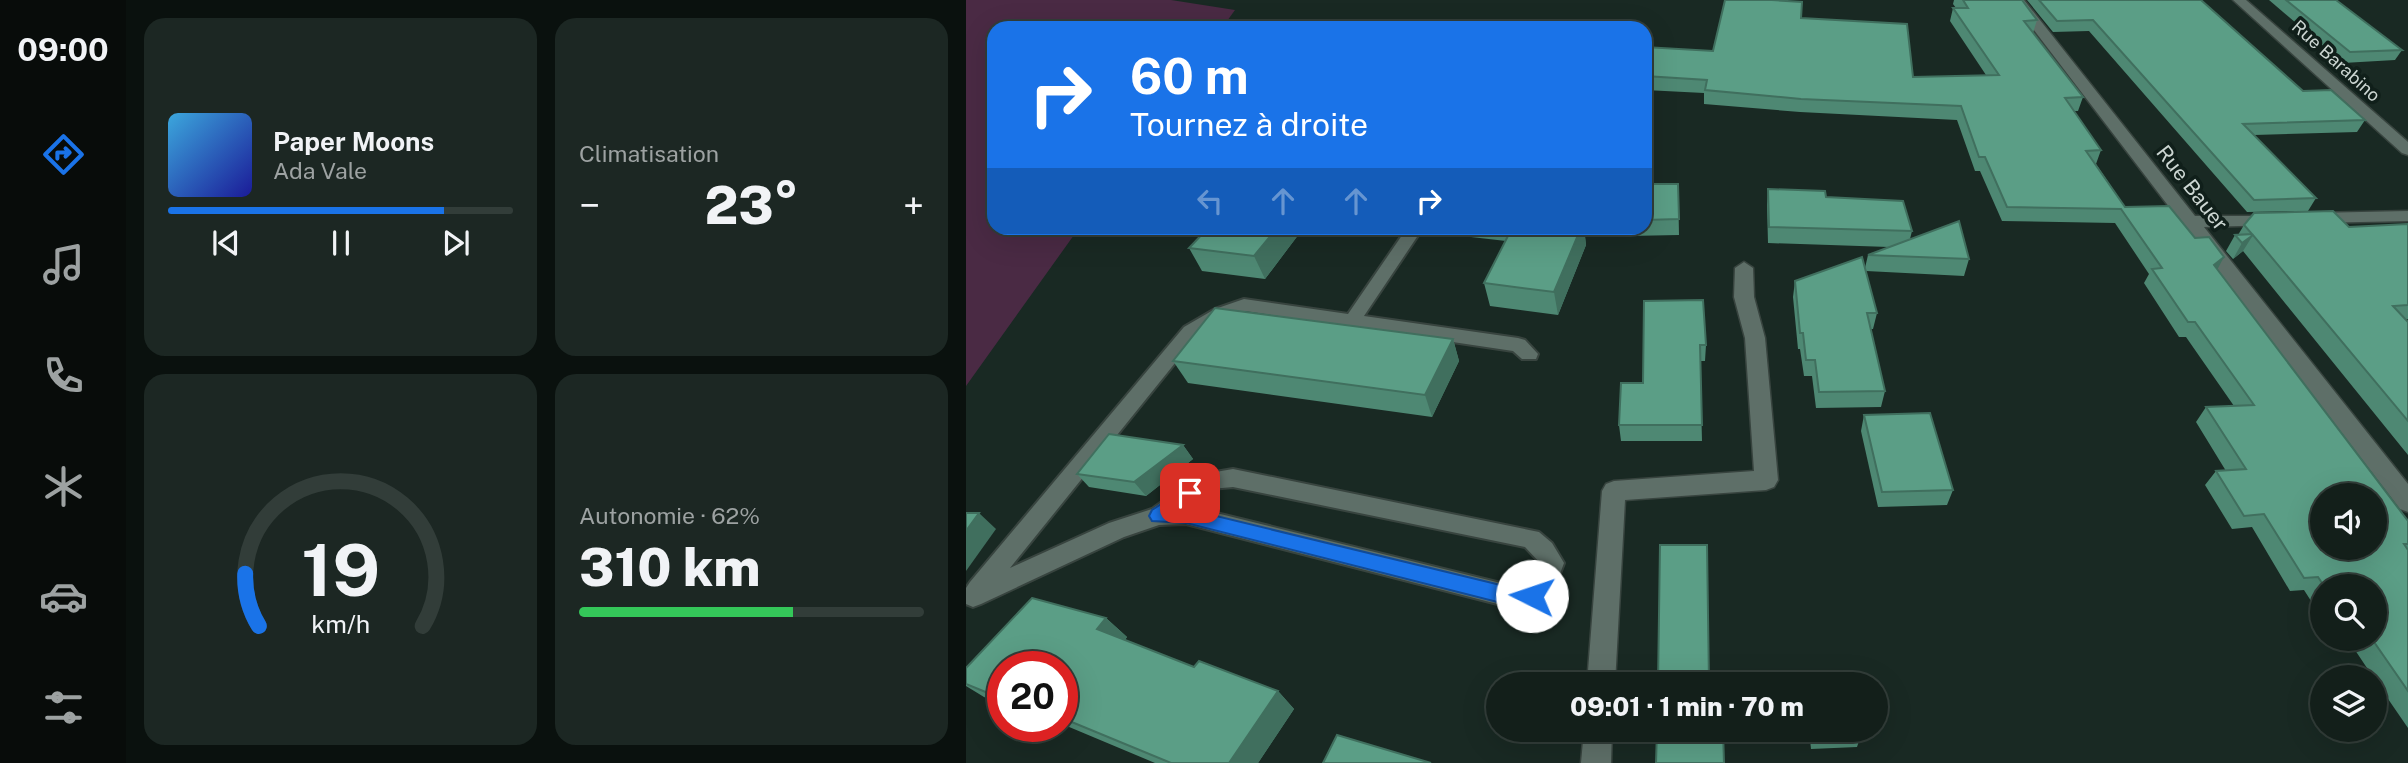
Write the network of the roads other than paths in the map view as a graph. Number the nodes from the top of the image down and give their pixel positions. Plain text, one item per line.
1 (2017, 0) edge
2 (2239, 0) edge
3 (2408, 150) edge
4 (2408, 216) edge
5 (2190, 222) junction
6 (1410, 235) edge
7 (1744, 268) dead end
8 (1352, 321) junction
9 (1529, 354) dead end
10 (2408, 502) edge
11 (1158, 516) junction
12 (970, 600) edge
13 (1602, 672) edge
14 (1597, 742) edge
15 (1596, 763) edge

1 - 5 street, Rue Bauer
2 - 3 street, Rue Barabino
4 - 5 street
5 - 10 street, Rue Bauer
6 - 8 lane
7 - 13 street
8 - 9 lane
8 - 12 lane
11 - 11 lane
11 - 12 lane
14 - 15 street

